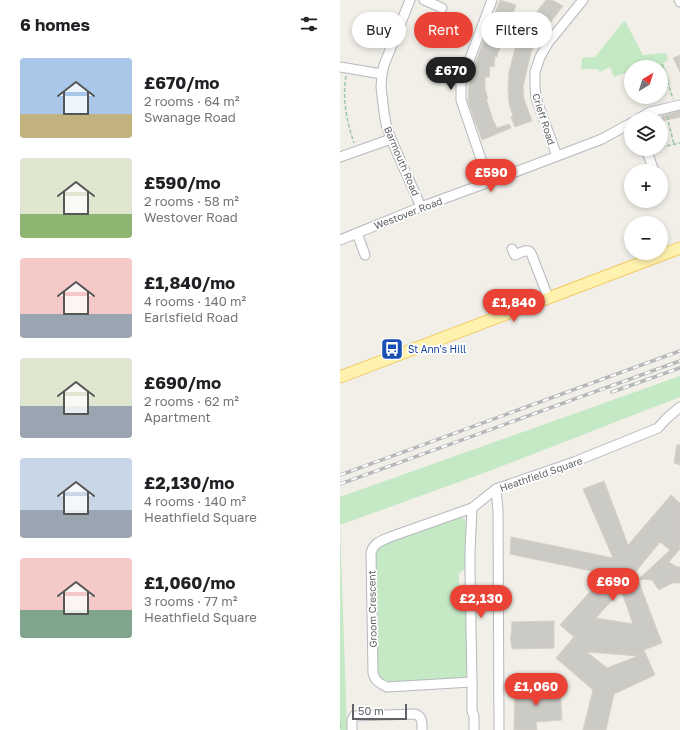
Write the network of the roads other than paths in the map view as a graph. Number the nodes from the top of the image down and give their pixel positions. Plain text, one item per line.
1 (410, 0) edge
2 (424, 0) edge
3 (492, 0) edge
4 (578, 1) edge
5 (442, 8) dead end
6 (343, 67) edge
7 (382, 74) junction
8 (676, 102) edge
9 (650, 112) edge
10 (624, 127) edge
11 (391, 139) junction
12 (557, 156) junction
13 (340, 157) edge
14 (490, 182) junction
15 (421, 207) junction
16 (356, 233) junction
17 (340, 240) edge
18 (680, 248) edge
19 (512, 249) dead end
20 (365, 255) dead end
21 (548, 298) junction
22 (340, 377) edge
23 (680, 408) edge
24 (496, 489) junction
25 (472, 508) junction
26 (472, 682) junction
27 (352, 730) edge
28 (422, 730) edge
29 (474, 730) edge
30 (499, 730) edge

1 - 7 street, Barmouth Road
2 - 5 street
3 - 14 street
4 - 12 street, Crieff Road
6 - 7 street
7 - 11 street, Barmouth Road
8 - 9 street
10 - 12 street, Westover Road
11 - 13 street
11 - 15 street, Barmouth Road
12 - 14 street, Westover Road
14 - 15 street, Westover Road
15 - 16 street, Westover Road
16 - 17 street, Westover Road
16 - 20 street
18 - 21 main road
19 - 21 street
21 - 22 main road
23 - 24 street, Heathfield Square
24 - 25 street, Heathfield Square
24 - 30 street
25 - 26 street
25 - 26 street, Groom Crescent
26 - 29 street
27 - 28 street

